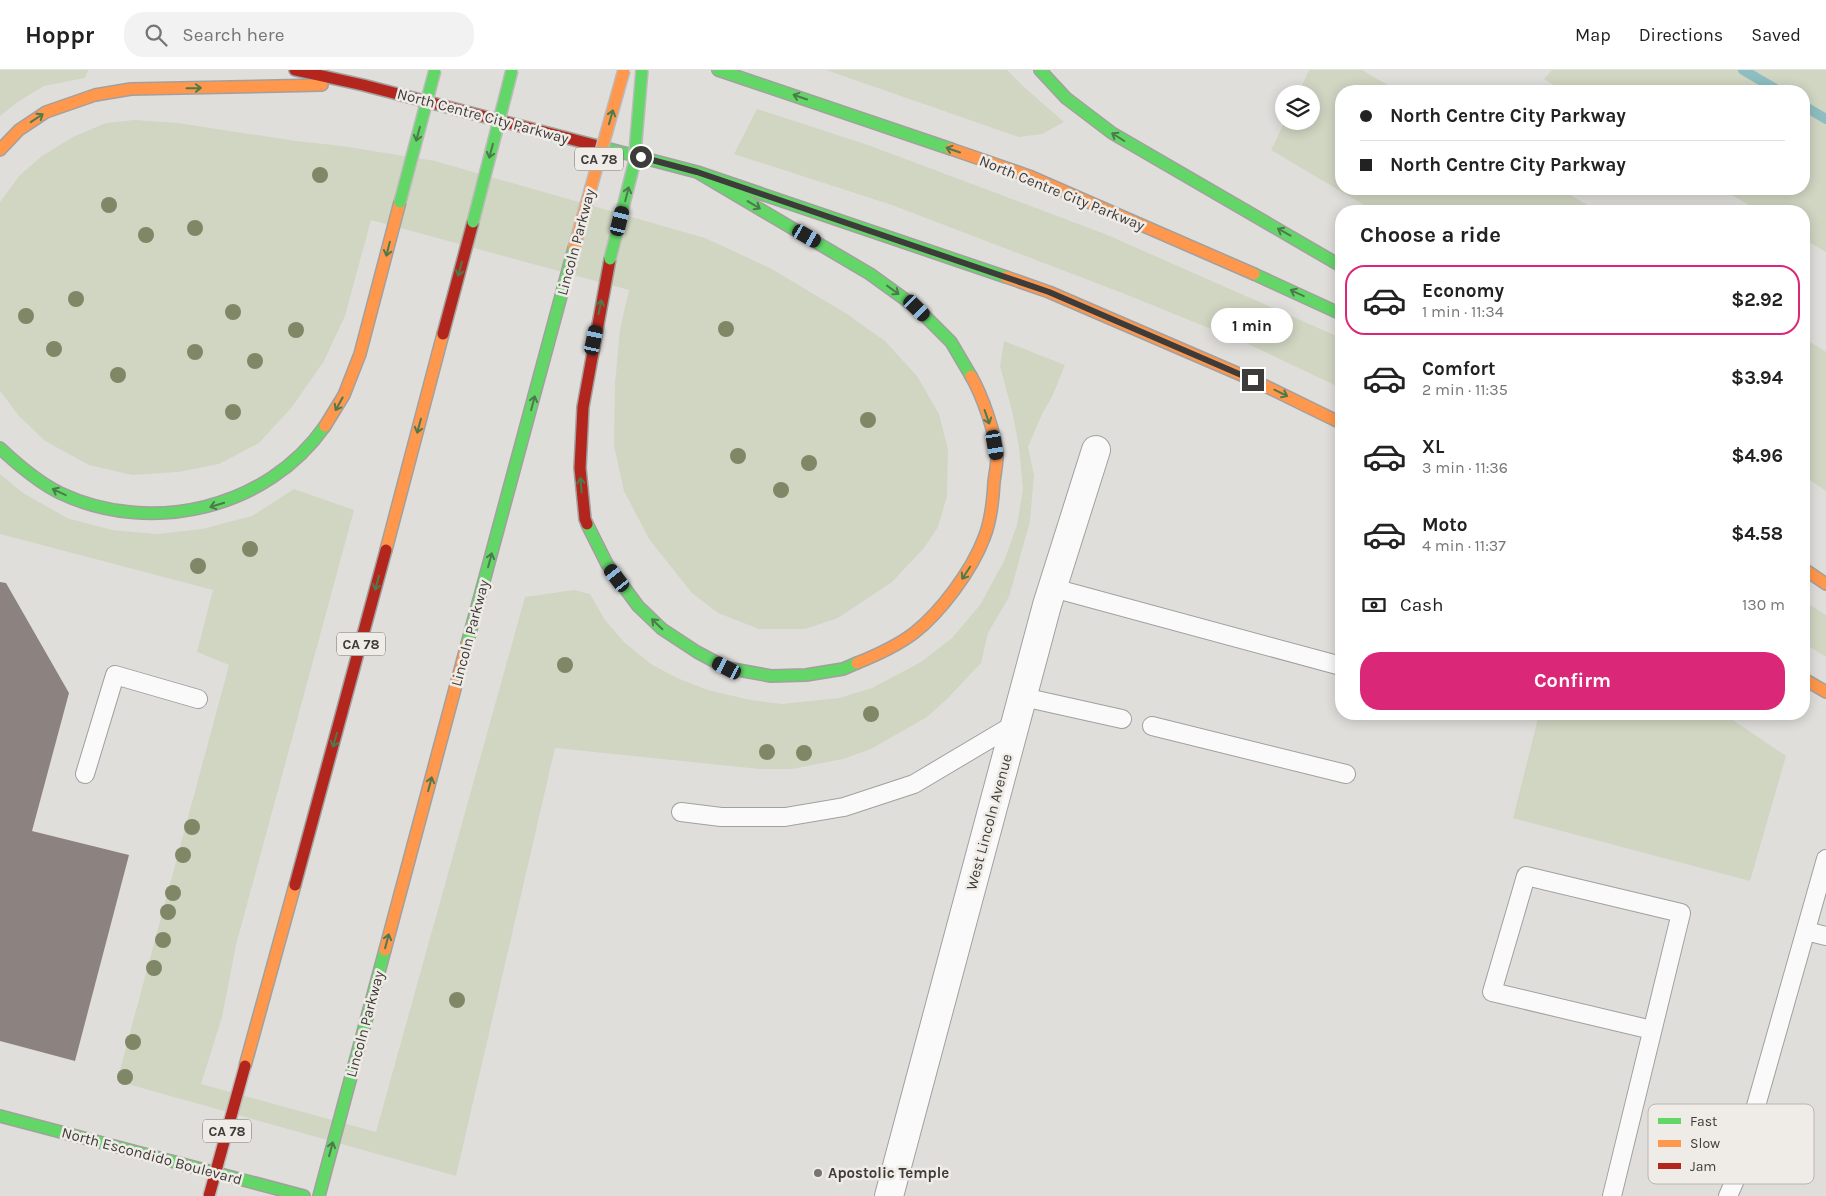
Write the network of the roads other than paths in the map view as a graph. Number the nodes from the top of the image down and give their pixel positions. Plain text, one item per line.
1 (296, 70) edge
2 (435, 70) edge
3 (512, 70) edge
4 (624, 70) edge
5 (642, 70) edge
6 (718, 70) edge
7 (1040, 70) edge
8 (363, 85) junction
9 (0, 150) edge
10 (697, 172) junction
11 (1335, 263) edge
12 (1335, 311) edge
13 (1335, 420) edge
14 (0, 448) edge
15 (1096, 450) dead end
16 (1810, 574) edge
17 (1826, 584) edge
18 (1053, 588) junction
19 (1335, 664) edge
20 (1810, 683) edge
21 (1826, 692) edge
22 (1023, 697) junction
23 (198, 699) dead end
24 (1122, 719) dead end
25 (1016, 724) junction
26 (1152, 726) dead end
27 (85, 774) dead end
28 (1346, 774) dead end
29 (681, 812) dead end
30 (1826, 859) edge
31 (1806, 931) junction
32 (1826, 936) edge
33 (1652, 1030) junction
34 (1757, 1104) edge
35 (0, 1116) edge
36 (1733, 1184) edge
37 (209, 1196) edge
38 (304, 1196) edge
39 (319, 1196) edge
40 (889, 1196) edge
41 (1612, 1196) edge
42 (1728, 1196) edge

1 - 8 main road, North Centre City Parkway
2 -> 14 main road, bridge
3 -> 37 main road, CA 78, bridge
39 -> 4 main road, Lincoln Parkway / CA 78, bridge
10 -> 5 main road, bridge
12 -> 6 main road, North Centre City Parkway
11 -> 7 main road
9 -> 8 main road
8 - 10 main road, North Centre City Parkway
10 -> 13 main road, North Centre City Parkway
15 - 18 street, West Lincoln Avenue
16 - 17 main road
18 - 19 lane
18 - 22 street, West Lincoln Avenue
20 - 21 main road
22 - 24 lane
22 - 25 street, West Lincoln Avenue
23 - 27 lane
25 - 29 lane
25 - 40 street, West Lincoln Avenue
26 - 28 lane
30 - 31 lane
31 - 32 lane
31 - 34 lane
33 - 33 lane
33 - 41 lane
35 - 38 main road, North Escondido Boulevard
36 - 42 lane

